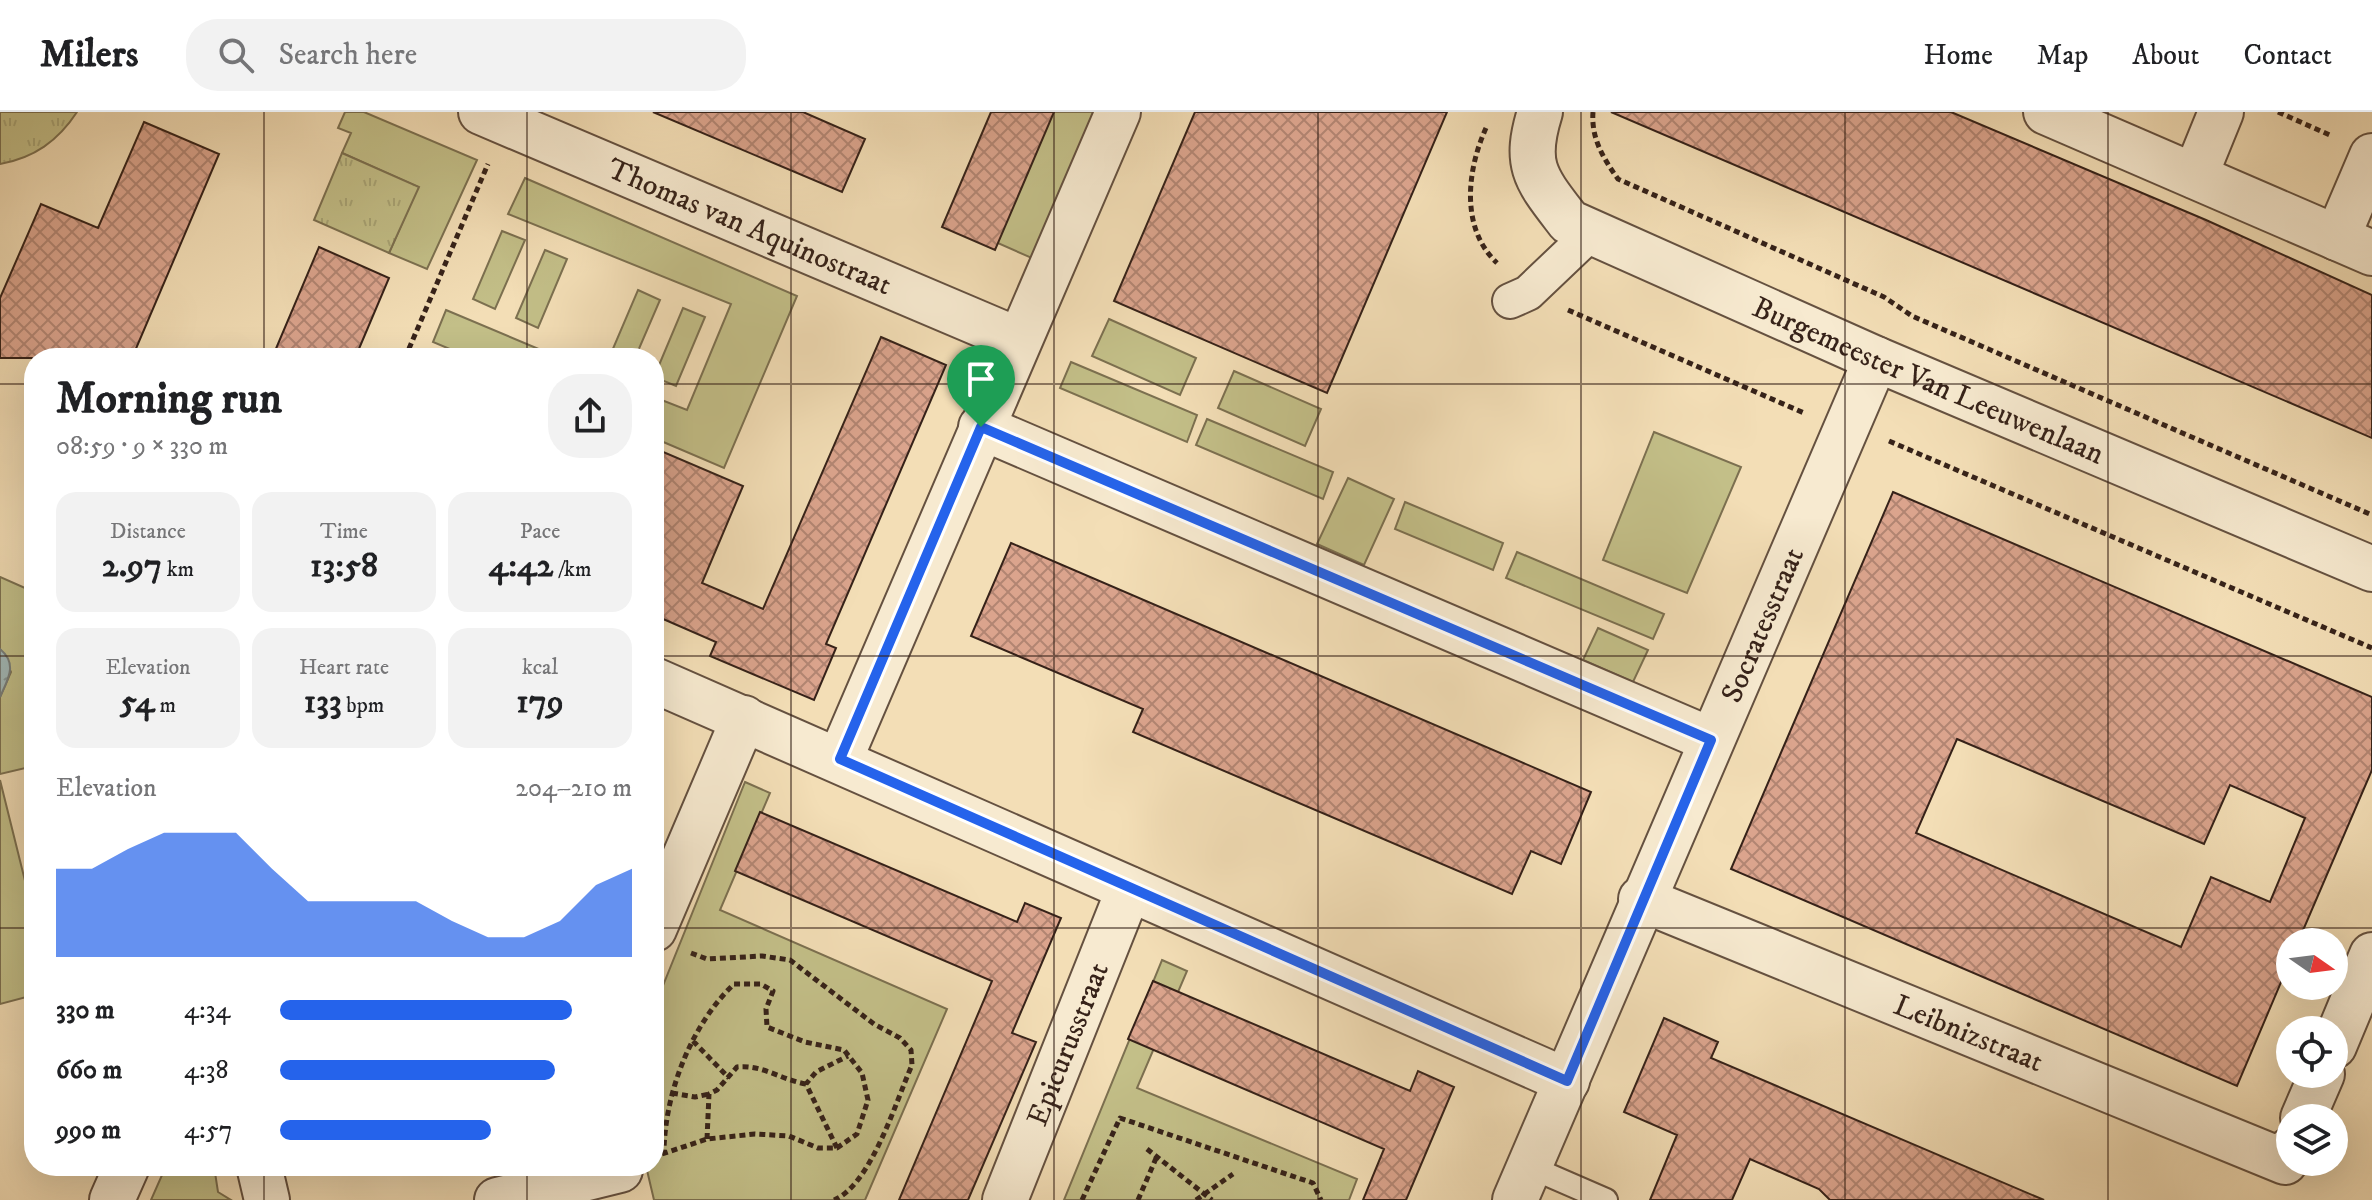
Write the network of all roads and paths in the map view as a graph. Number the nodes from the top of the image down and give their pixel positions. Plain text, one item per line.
1 (1118, 112) edge
2 (1593, 112) edge
3 (2046, 112) edge
4 (2221, 112) edge
5 (2278, 112) edge
6 (494, 117) edge
7 (1487, 126) dead end
8 (1535, 128) edge
9 (2359, 149) edge
10 (1474, 154) dead end
11 (2195, 176) junction
12 (1592, 232) junction
13 (2355, 245) edge
14 (1510, 301) dead end
15 (1018, 340) junction
16 (409, 348) edge
17 (1876, 359) junction
18 (981, 427) junction
19 (2372, 515) edge
20 (2372, 569) edge
21 (664, 684) edge
22 (744, 718) junction
23 (1711, 740) junction
24 (840, 759) junction
25 (1129, 889) junction
26 (1641, 899) junction
27 (667, 938) edge
28 (2372, 955) edge
29 (2347, 1016) edge
30 (693, 1041) junction
31 (848, 1056) junction
32 (729, 1078) junction
33 (1567, 1081) junction
34 (806, 1084) junction
35 (672, 1093) junction
36 (709, 1094) junction
37 (707, 1139) junction
38 (837, 1148) junction
39 (1147, 1149) dead end
40 (1157, 1156) junction
41 (2276, 1158) edge
42 (1233, 1174) dead end
43 (123, 1176) edge
44 (261, 1176) edge
45 (621, 1179) edge
46 (1523, 1183) edge
47 (1210, 1198) edge
48 (112, 1200) edge
49 (267, 1200) edge
50 (497, 1200) edge
51 (834, 1200) edge
52 (1005, 1200) edge
53 (1082, 1200) edge
54 (1138, 1200) edge
55 (1196, 1200) edge
56 (1321, 1200) edge
57 (1606, 1200) edge

1 - 15 street
2 - 19 path, Burgemeester Van Leeuwenlaan
3 - 11 street
4 - 11 street
5 - 9 path
6 - 15 street, Thomas van Aquinostraat
6 - 16 path
7 - 10 path
8 - 12 street, Burgemeester Van Leeuwenlaan
9 - 13 street
11 - 13 street
12 - 14 street
12 - 17 street, Burgemeester Van Leeuwenlaan
15 - 18 street
17 - 20 street, Burgemeester Van Leeuwenlaan
17 - 23 street, Socratesstraat
18 - 23 street
18 - 24 street
21 - 22 street
22 - 24 street
22 - 27 street
23 - 26 street, Socratesstraat
24 - 25 street
25 - 33 street
25 - 52 street, Epicurusstraat
26 - 33 street, Socratesstraat
26 - 41 street, Leibnizstraat
27 - 51 path
28 - 29 street
30 - 31 path
30 - 32 path
30 - 35 path
31 - 34 path
31 - 38 path
32 - 34 path
32 - 36 path
33 - 46 street, Socratesstraat
34 - 38 path
35 - 36 path
35 - 37 path
36 - 37 path
37 - 38 path
39 - 40 path
40 - 47 path
40 - 54 path
42 - 47 path
43 - 48 street
44 - 49 street
45 - 50 street
46 - 57 lane
47 - 55 path
53 - 56 path

